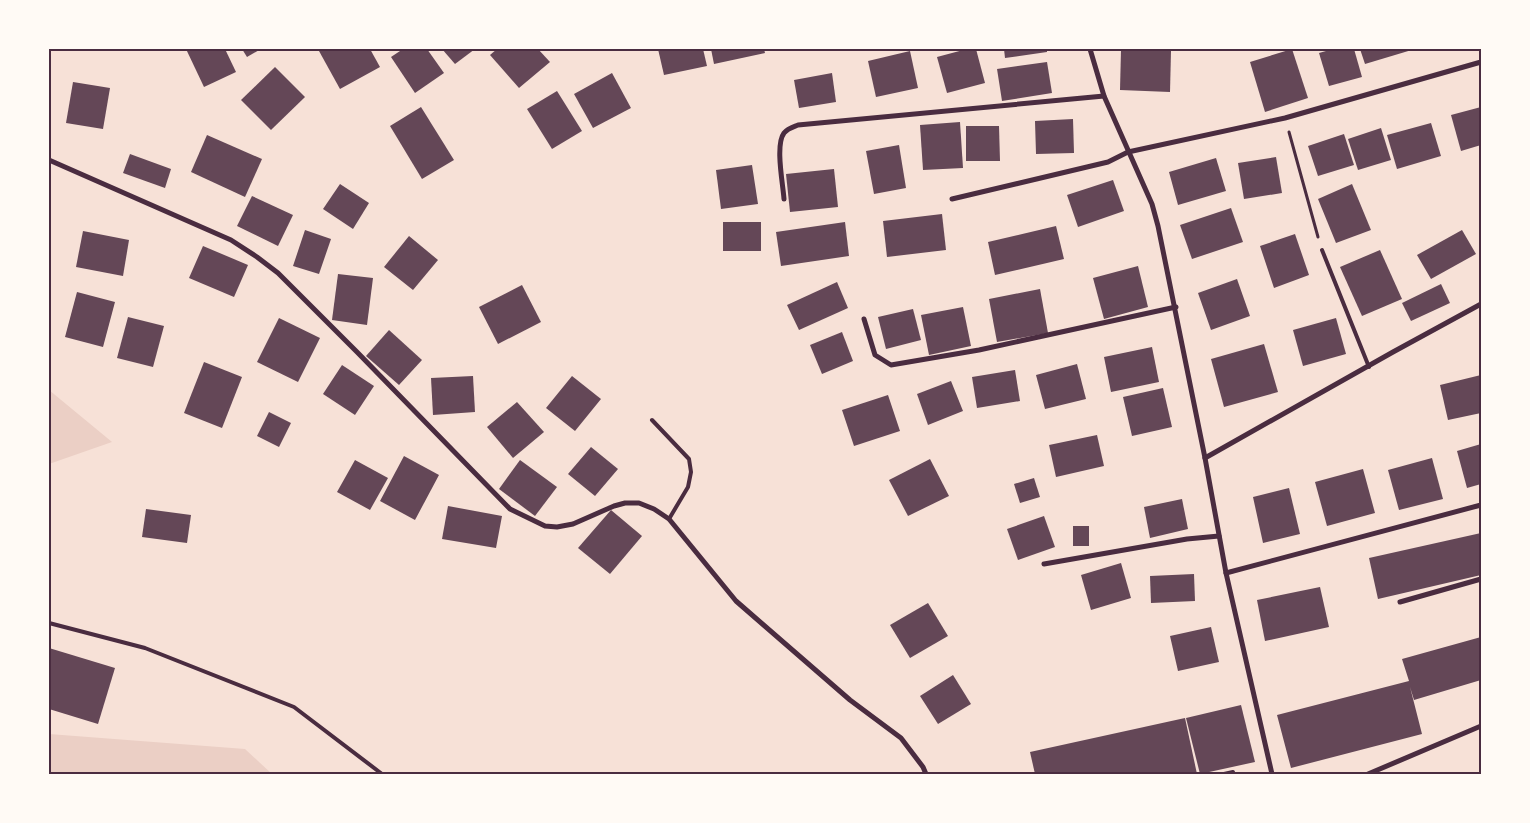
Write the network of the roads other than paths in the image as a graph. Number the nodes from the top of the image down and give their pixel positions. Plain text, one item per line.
1 (1090, 49) edge
2 (1481, 62) edge
3 (1104, 96) junction
4 (1128, 152) junction
5 (49, 160) edge
6 (784, 199) dead end
7 (952, 199) dead end
8 (1322, 250) road end
9 (1481, 304) edge
10 (1176, 307) junction
11 (864, 319) dead end
12 (1369, 367) junction
13 (652, 420) dead end
14 (1205, 458) junction
15 (1481, 505) edge
16 (669, 519) junction
17 (1219, 536) junction
18 (1044, 564) dead end
19 (1226, 574) junction
20 (1481, 579) edge
21 (1400, 602) dead end
22 (49, 623) edge
23 (1481, 726) edge
24 (1233, 772) dead end
25 (382, 774) edge
26 (926, 774) edge
27 (1224, 774) edge
28 (1272, 774) edge
29 (1368, 774) edge

1 - 3 street
2 - 4 street
3 - 4 street
3 - 6 street
4 - 7 street
4 - 10 street
5 - 16 street
8 - 12 lane
9 - 12 street
10 - 11 street
10 - 14 street
12 - 14 street
13 - 16 lane
14 - 17 street
15 - 19 street
16 - 26 street
17 - 18 street
17 - 19 street
19 - 28 street
20 - 21 street
22 - 25 lane
23 - 29 street
24 - 27 lane

